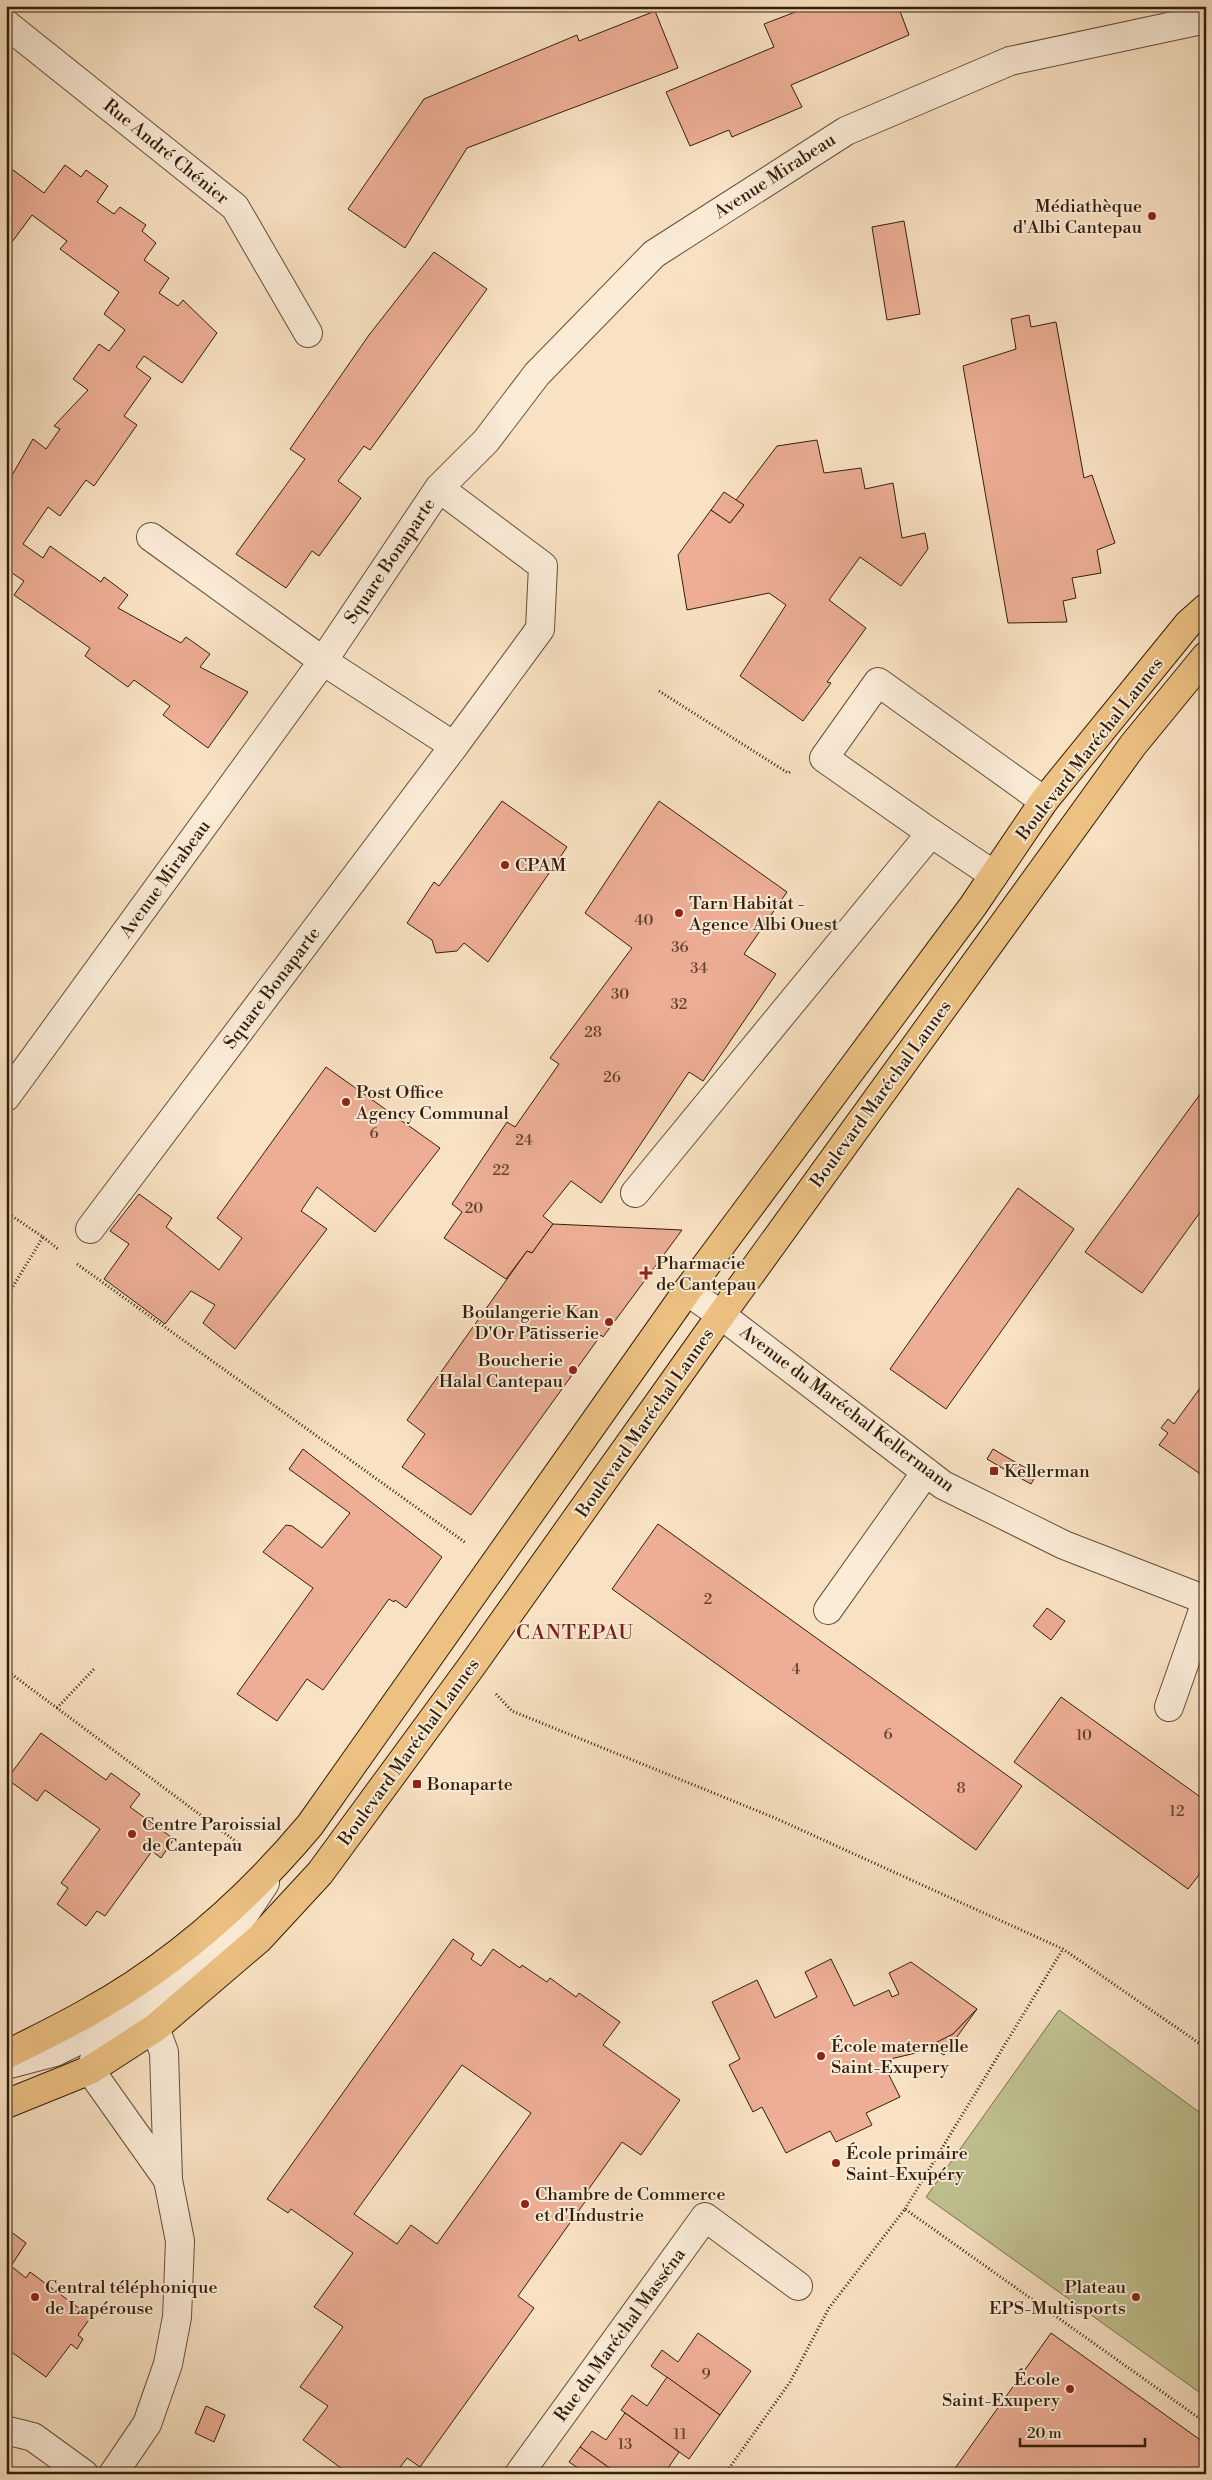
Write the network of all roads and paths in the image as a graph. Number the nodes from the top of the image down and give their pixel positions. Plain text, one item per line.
1 (1206, 19) edge
2 (6, 24) edge
3 (308, 333) dead end
4 (439, 488) junction
5 (152, 537) dead end
6 (1206, 608) edge
7 (1206, 656) edge
8 (323, 661) junction
9 (659, 691) dead end
10 (454, 746) junction
11 (824, 758) junction
12 (1044, 801) junction
13 (930, 833) junction
14 (994, 876) junction
15 (6, 1097) edge
16 (635, 1193) dead end
17 (6, 1212) edge
18 (90, 1229) dead end
19 (43, 1237) junction
20 (62, 1252) dead end
21 (75, 1263) dead end
22 (687, 1291) junction
23 (6, 1298) edge
24 (721, 1315) junction
25 (926, 1472) junction
26 (467, 1544) dead end
27 (1206, 1601) edge
28 (828, 1610) dead end
29 (471, 1667) junction
30 (94, 1669) dead end
31 (6, 1670) edge
32 (1168, 1707) dead end
33 (57, 1708) junction
34 (278, 1861) junction
35 (1063, 1949) junction
36 (108, 2026) junction
37 (155, 2028) junction
38 (1206, 2048) edge
39 (6, 2055) edge
40 (6, 2065) edge
41 (90, 2070) junction
42 (6, 2104) edge
43 (168, 2180) junction
44 (904, 2209) junction
45 (798, 2286) dead end
46 (1206, 2424) edge
47 (6, 2432) edge
48 (84, 2474) edge
49 (113, 2474) edge
50 (519, 2474) edge
51 (724, 2474) edge

1 - 4 street, Avenue Mirabeau
2 - 3 street, Rue André Chénier
4 - 8 street, Square Bonaparte
4 - 10 street, Square Bonaparte
5 - 8 street
6 - 12 main road, Boulevard Maréchal Lannes
7 - 24 main road, Boulevard Maréchal Lannes
8 - 10 street
8 - 15 street, Avenue Mirabeau
9 - 11 path
10 - 18 street, Square Bonaparte
11 - 12 street
11 - 13 street
12 - 14 main road, Boulevard Maréchal Lannes
13 - 14 street
13 - 16 street
14 - 22 main road, Boulevard Maréchal Lannes
17 - 19 path
19 - 20 path
19 - 23 path
21 - 26 path
22 - 24 street, Avenue du Maréchal Kellermann
22 - 34 main road, Boulevard Maréchal Lannes
24 - 25 street, Avenue du Maréchal Kellermann
24 - 29 main road, Boulevard Maréchal Lannes
25 - 27 street, Avenue du Maréchal Kellermann
25 - 28 street
27 - 32 street
29 - 35 path
29 - 37 main road, Boulevard Maréchal Lannes
30 - 33 path
31 - 33 path
33 - 34 path
34 - 36 street
34 - 39 main road, Boulevard Maréchal Lannes
35 - 38 path
35 - 44 path
36 - 37 street
36 - 40 street
36 - 41 street
37 - 41 main road, Boulevard Maréchal Lannes
37 - 43 street
41 - 42 main road, Boulevard Maréchal Lannes
41 - 43 street
43 - 49 street
44 - 46 path
44 - 51 path
45 - 50 street, Rue du Maréchal Masséna
47 - 48 street

